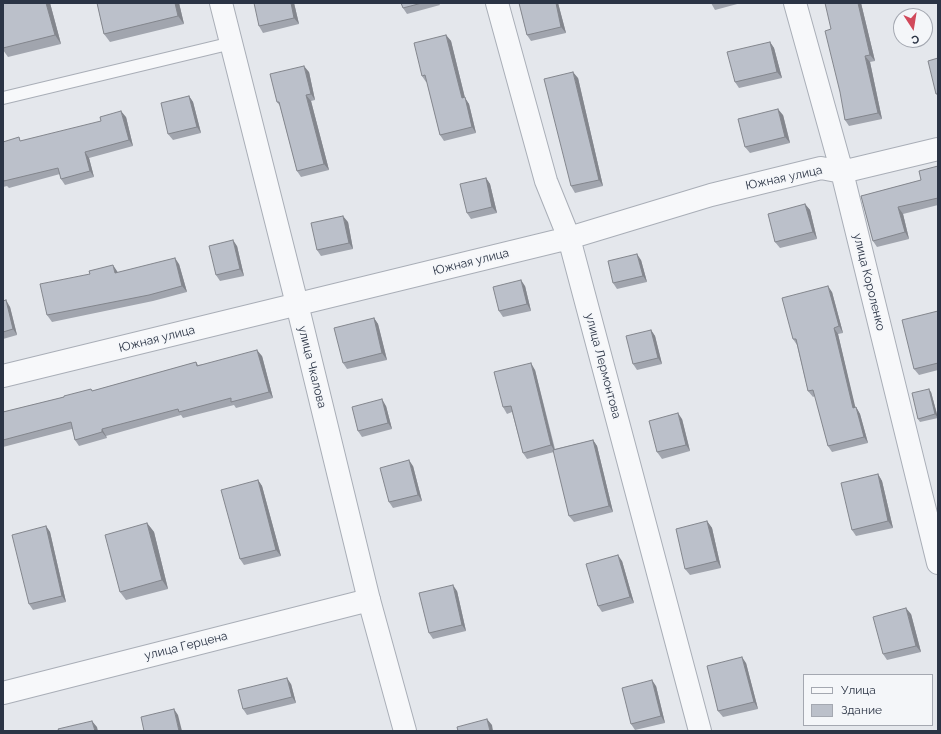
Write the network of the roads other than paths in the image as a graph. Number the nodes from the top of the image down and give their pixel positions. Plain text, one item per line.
1 (221, 3) edge
2 (497, 3) edge
3 (795, 3) edge
4 (232, 43) junction
5 (3, 98) edge
6 (938, 149) edge
7 (842, 172) junction
8 (569, 238) junction
9 (297, 304) junction
10 (3, 376) edge
11 (938, 563) edge
12 (370, 600) junction
13 (3, 694) edge
14 (405, 731) edge
15 (700, 731) edge

1 - 4 street, улица Чкалова
2 - 8 street, улица Лермонтова
3 - 7 street, улица Короленко
4 - 5 lane
4 - 9 street, улица Чкалова
6 - 7 street, Южная улица
7 - 8 street, Южная улица
7 - 11 street, улица Короленко
8 - 9 street, Южная улица
8 - 15 street, улица Лермонтова
9 - 10 street, Южная улица
9 - 12 street, улица Чкалова
12 - 13 street, улица Герцена
12 - 14 street, улица Чкалова

